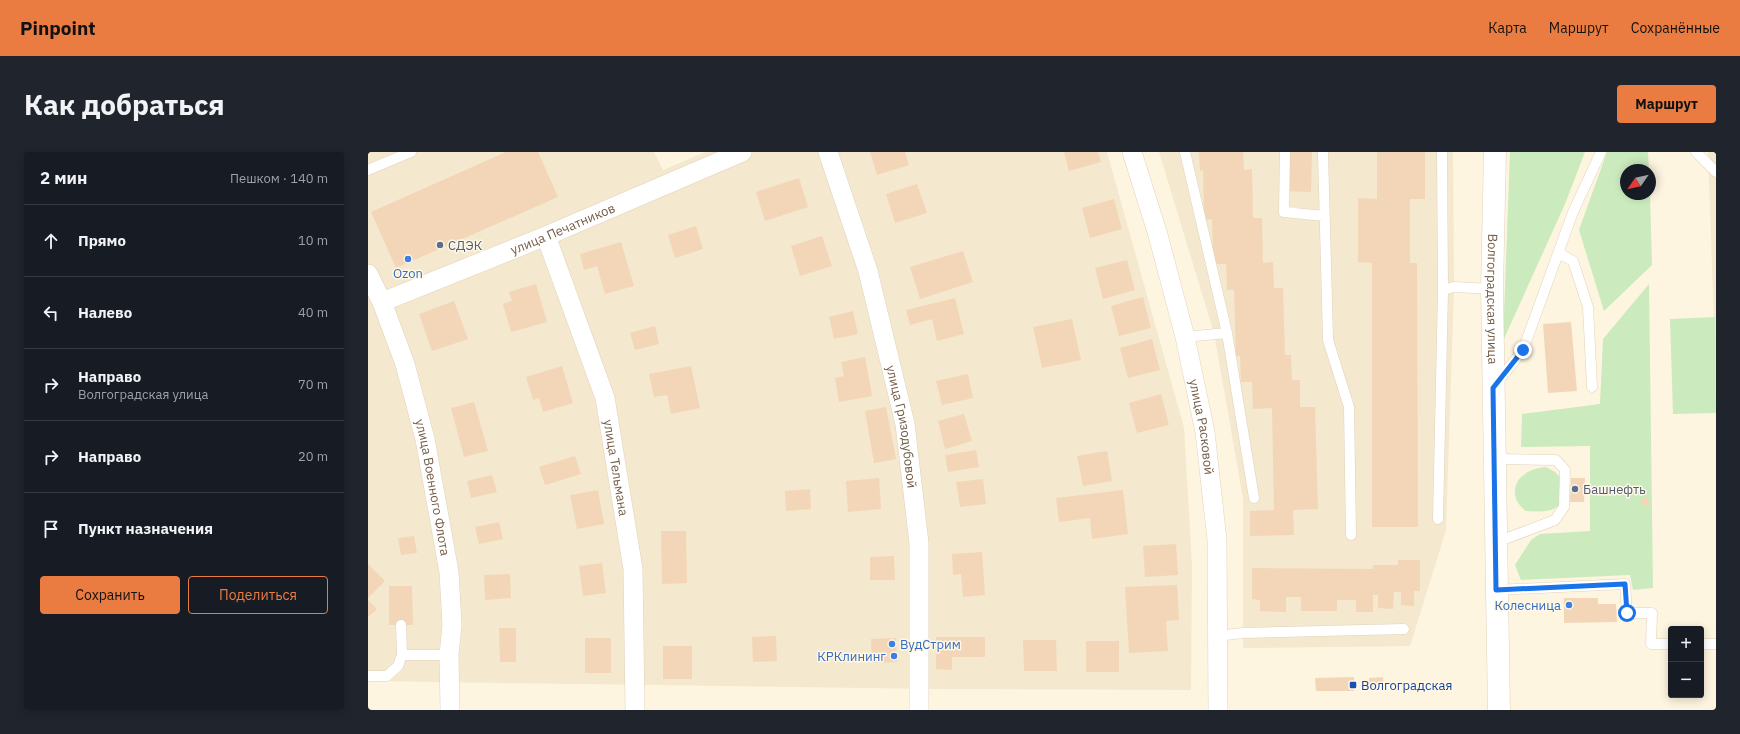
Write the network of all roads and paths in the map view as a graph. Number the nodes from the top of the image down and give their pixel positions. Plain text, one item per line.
1 (411, 152) edge
2 (742, 152) edge
3 (828, 152) edge
4 (1132, 152) edge
5 (1185, 152) edge
6 (1285, 152) edge
7 (1322, 152) edge
8 (1442, 152) edge
9 (1495, 152) edge
10 (1601, 152) edge
11 (1696, 152) edge
12 (368, 170) edge
13 (1716, 172) edge
14 (1324, 216) junction
15 (546, 236) junction
16 (1558, 253) junction
17 (368, 274) edge
18 (1492, 289) junction
19 (1443, 290) junction
20 (382, 302) junction
21 (1227, 333) junction
22 (1185, 337) junction
23 (1592, 387) dead end
24 (1493, 388) junction
25 (1494, 459) junction
26 (1254, 498) dead end
27 (1438, 519) dead end
28 (1351, 535) dead end
29 (1497, 542) junction
30 (1496, 590) junction
31 (401, 625) dead end
32 (1404, 629) dead end
33 (1217, 636) junction
34 (1668, 644) edge
35 (1704, 644) edge
36 (1716, 644) edge
37 (402, 655) junction
38 (449, 655) junction
39 (368, 676) edge
40 (450, 710) edge
41 (635, 710) edge
42 (919, 710) edge
43 (1218, 710) edge
44 (1498, 710) edge

1 - 12 lane
2 - 15 street, улица Печатников
3 - 42 street, улица Гризодубовой
4 - 22 street, улица Расковой
5 - 21 lane
6 - 14 lane
7 - 14 lane
8 - 19 lane
9 - 18 street, Волгоградская улица
10 - 16 lane
11 - 13 lane
14 - 28 lane
15 - 20 street, улица Печатников
15 - 41 street, улица Тельмана
16 - 23 lane
16 - 24 lane
17 - 20 street, улица Военного Флота
18 - 19 lane
18 - 24 street, Волгоградская улица
19 - 27 lane
20 - 38 street, улица Военного Флота
21 - 22 lane
21 - 26 lane
22 - 33 street, улица Расковой
24 - 25 street, Волгоградская улица
25 - 29 street, Волгоградская улица
25 - 29 lane
29 - 30 street, Волгоградская улица
30 - 34 lane
30 - 44 street, Волгоградская улица
31 - 37 lane
32 - 33 lane
33 - 43 street, улица Расковой
35 - 36 lane
37 - 38 lane
37 - 39 lane
38 - 40 street, улица Военного Флота

